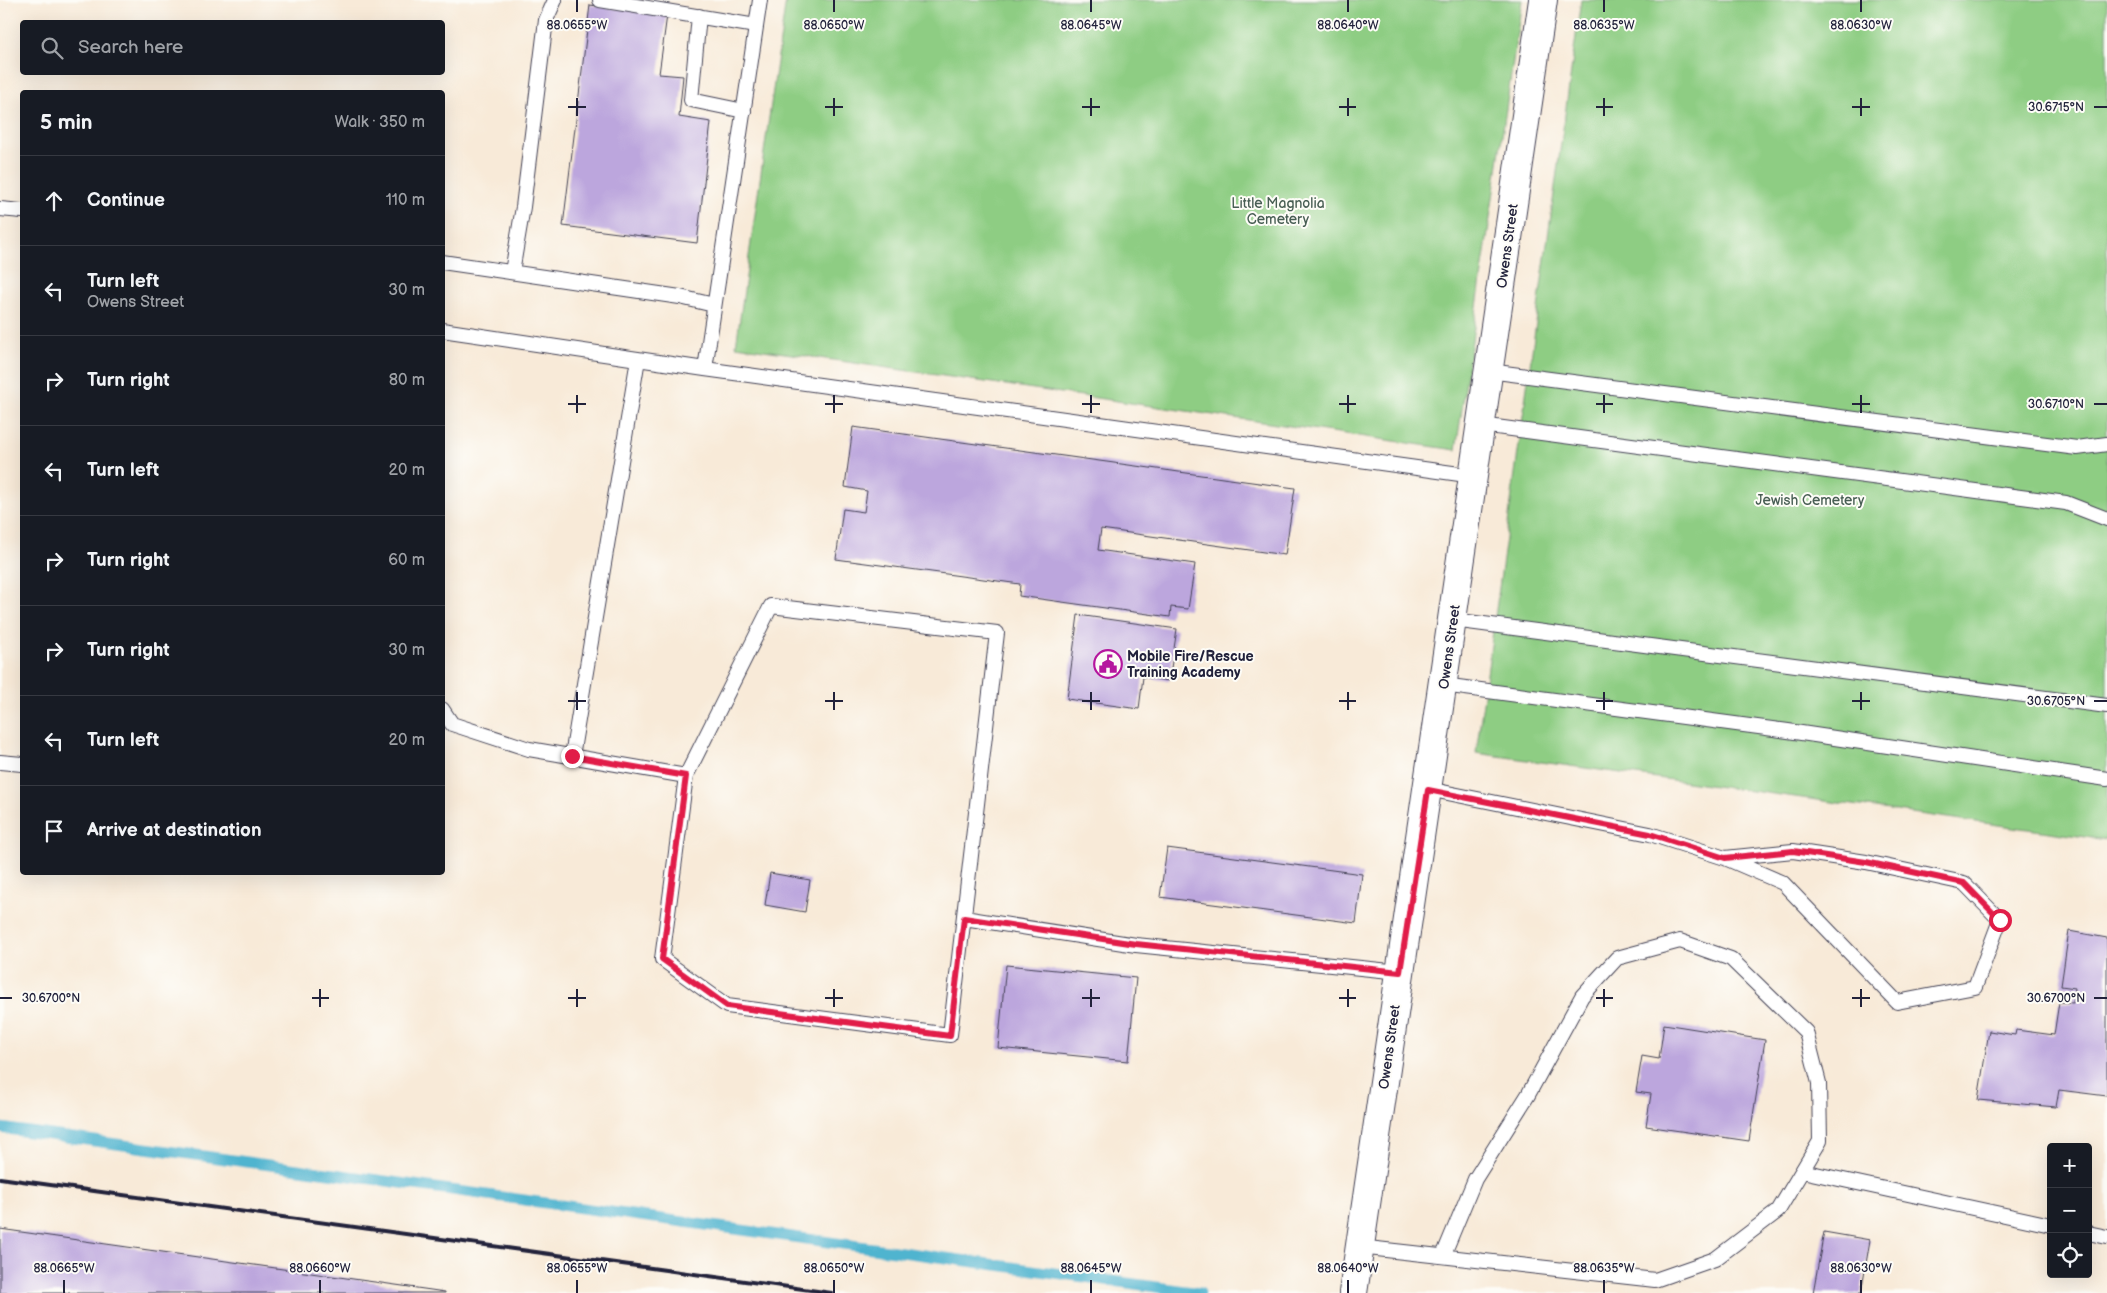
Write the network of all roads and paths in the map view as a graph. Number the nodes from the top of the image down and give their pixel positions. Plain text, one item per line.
1 (556, 0) edge
2 (600, 0) edge
3 (760, 0) edge
4 (1543, 0) edge
5 (699, 16) junction
6 (756, 26) junction
7 (744, 111) junction
8 (0, 209) edge
9 (20, 211) edge
10 (445, 262) edge
11 (512, 272) junction
12 (714, 305) junction
13 (445, 330) edge
14 (638, 359) junction
15 (704, 369) junction
16 (1489, 371) junction
17 (1481, 425) junction
18 (2107, 444) edge
19 (1474, 476) junction
20 (2107, 519) edge
21 (1453, 620) junction
22 (1443, 685) junction
23 (2107, 706) edge
24 (445, 713) edge
25 (572, 756) junction
26 (0, 762) edge
27 (20, 764) edge
28 (686, 776) junction
29 (2107, 779) edge
30 (1428, 790) junction
31 (1725, 858) junction
32 (964, 918) junction
33 (1400, 972) junction
34 (1802, 1171) junction
35 (2047, 1224) edge
36 (2092, 1234) edge
37 (2107, 1237) edge
38 (1359, 1247) junction
39 (1443, 1256) junction
40 (1353, 1293) edge

1 - 11 lane
2 - 5 lane
3 - 6 lane
4 - 16 street, Owens Street
5 - 6 lane
5 - 7 lane
6 - 7 lane
7 - 12 lane
8 - 9 lane
10 - 11 lane
11 - 12 lane
12 - 15 lane
13 - 14 lane
14 - 15 lane
14 - 25 lane
15 - 19 lane
16 - 17 street, Owens Street
16 - 18 lane
17 - 19 street, Owens Street
17 - 20 lane
19 - 21 street, Owens Street
21 - 22 street, Owens Street
21 - 23 lane
22 - 29 lane
22 - 30 street, Owens Street
24 - 25 lane
25 - 28 lane
26 - 27 lane
28 - 32 lane
28 - 32 lane
30 - 31 lane
30 - 33 street, Owens Street
31 - 31 lane
32 - 33 lane
33 - 38 street, Owens Street
34 - 35 lane
34 - 39 lane
34 - 39 lane
36 - 37 lane
38 - 39 lane
38 - 40 street, Owens Street

